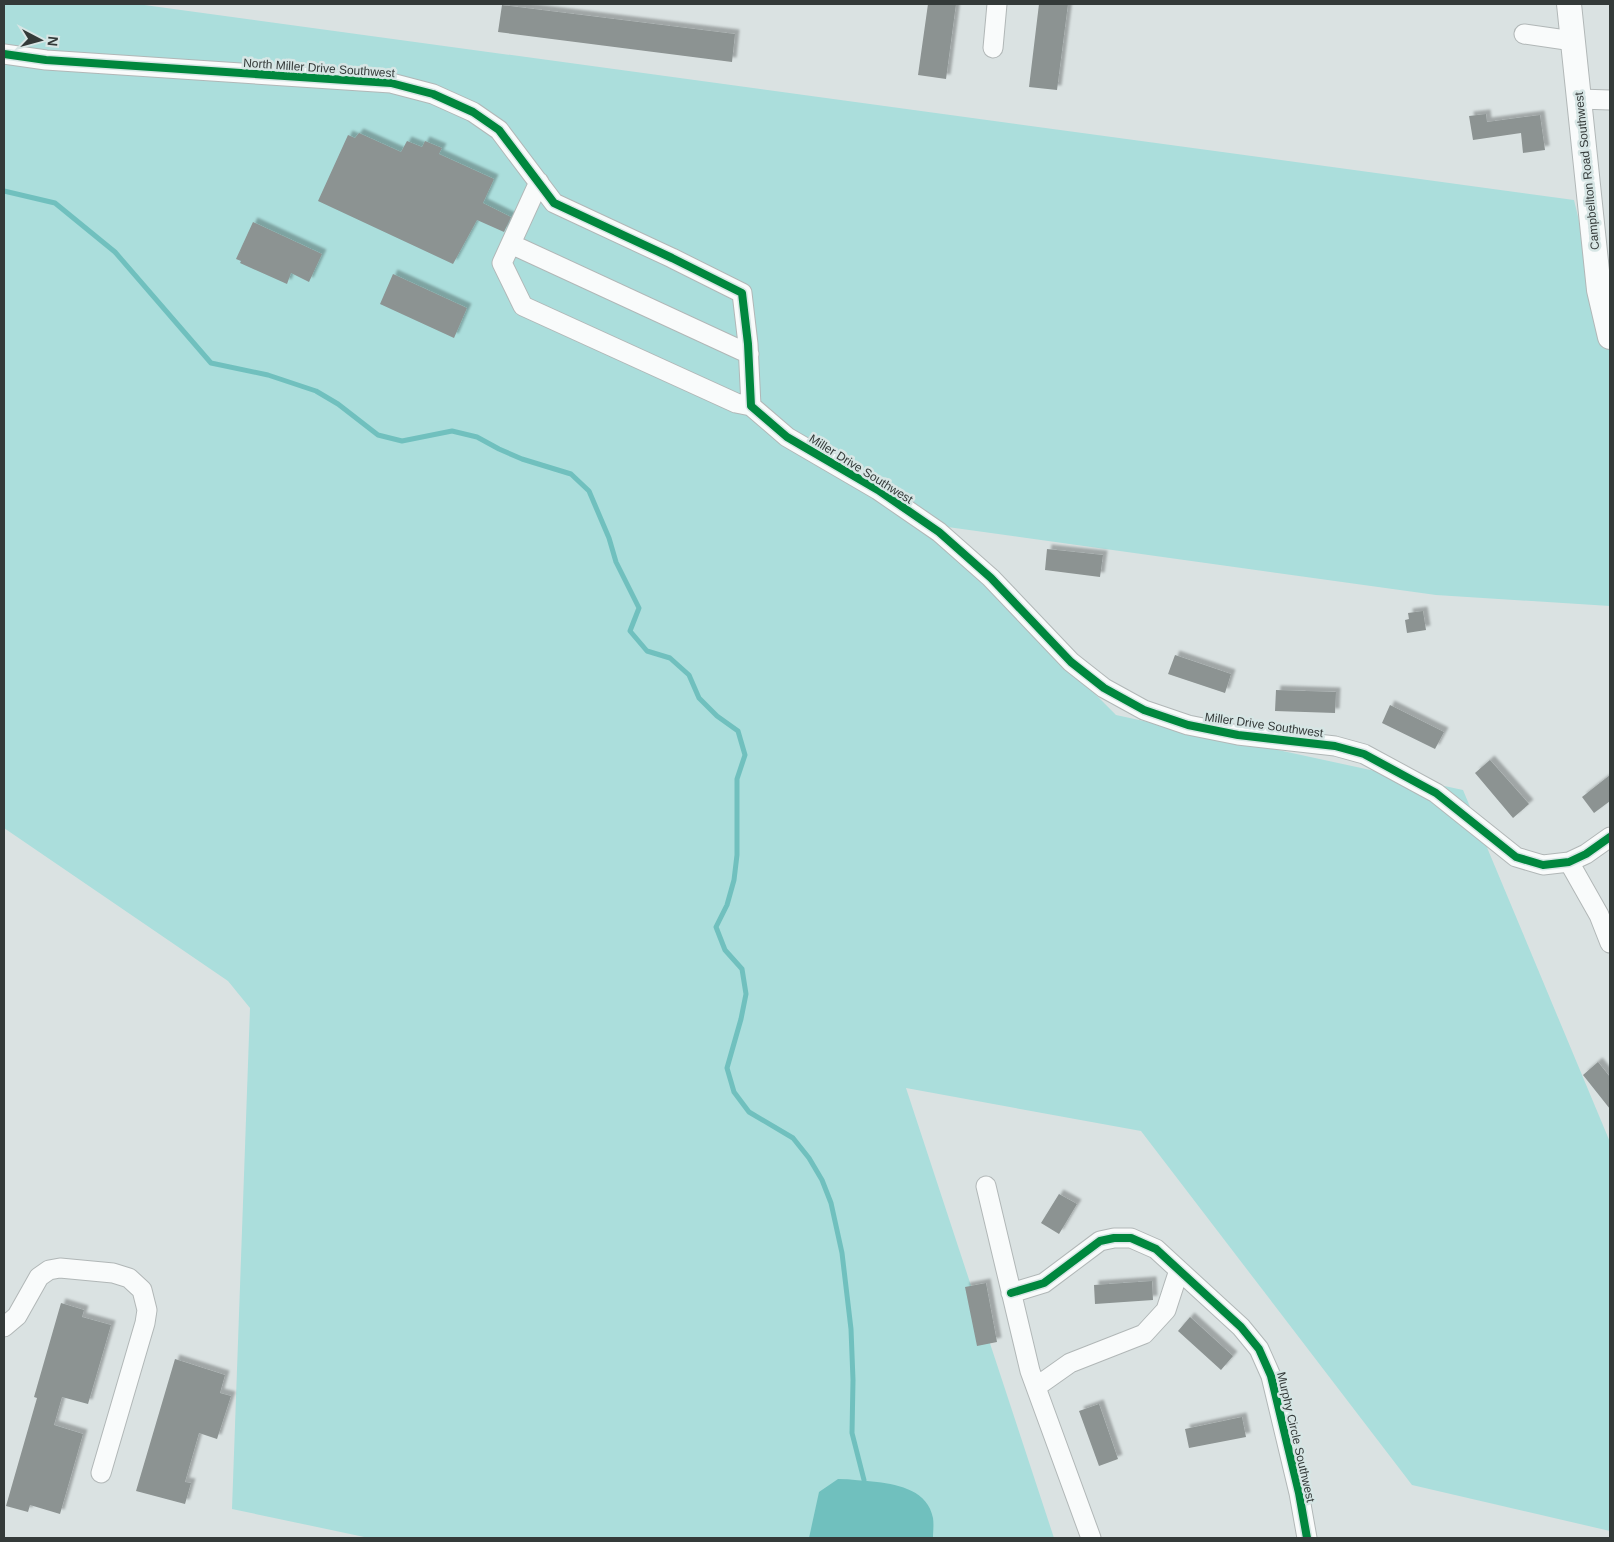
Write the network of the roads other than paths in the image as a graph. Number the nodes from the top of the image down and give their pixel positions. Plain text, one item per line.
1 (997, 4) edge
2 (1570, 4) edge
3 (1524, 34) dead end
4 (1573, 41) junction
5 (993, 48) dead end
6 (4, 54) edge
7 (1579, 99) junction
8 (1610, 100) edge
9 (539, 182) junction
10 (511, 244) junction
11 (1604, 271) edge
12 (1610, 337) edge
13 (749, 354) junction
14 (751, 406) junction
15 (1610, 838) edge
16 (1569, 862) junction
17 (1610, 942) edge
18 (986, 1186) dead end
19 (1180, 1270) junction
20 (1011, 1293) junction
21 (4, 1327) edge
22 (1036, 1387) junction
23 (101, 1473) dead end
24 (1091, 1538) edge
25 (1307, 1538) edge

1 - 5 street
2 - 4 main road, Campbellton Road Southwest
3 - 4 street
4 - 7 main road, Campbellton Road Southwest
6 - 9 street, North Miller Drive Southwest
7 - 8 street
7 - 11 main road, Campbellton Road Southwest
9 - 10 street
9 - 13 street, North Miller Drive Southwest
10 - 13 street
10 - 14 street
11 - 12 main road, Campbellton Road Southwest
13 - 14 street, North Miller Drive Southwest
14 - 16 street, Miller Drive Southwest
15 - 16 street
16 - 17 street
18 - 20 street
19 - 20 street, Murphy Circle Southwest
19 - 22 street
19 - 25 street, Murphy Circle Southwest
20 - 22 street
21 - 23 street
22 - 24 street

